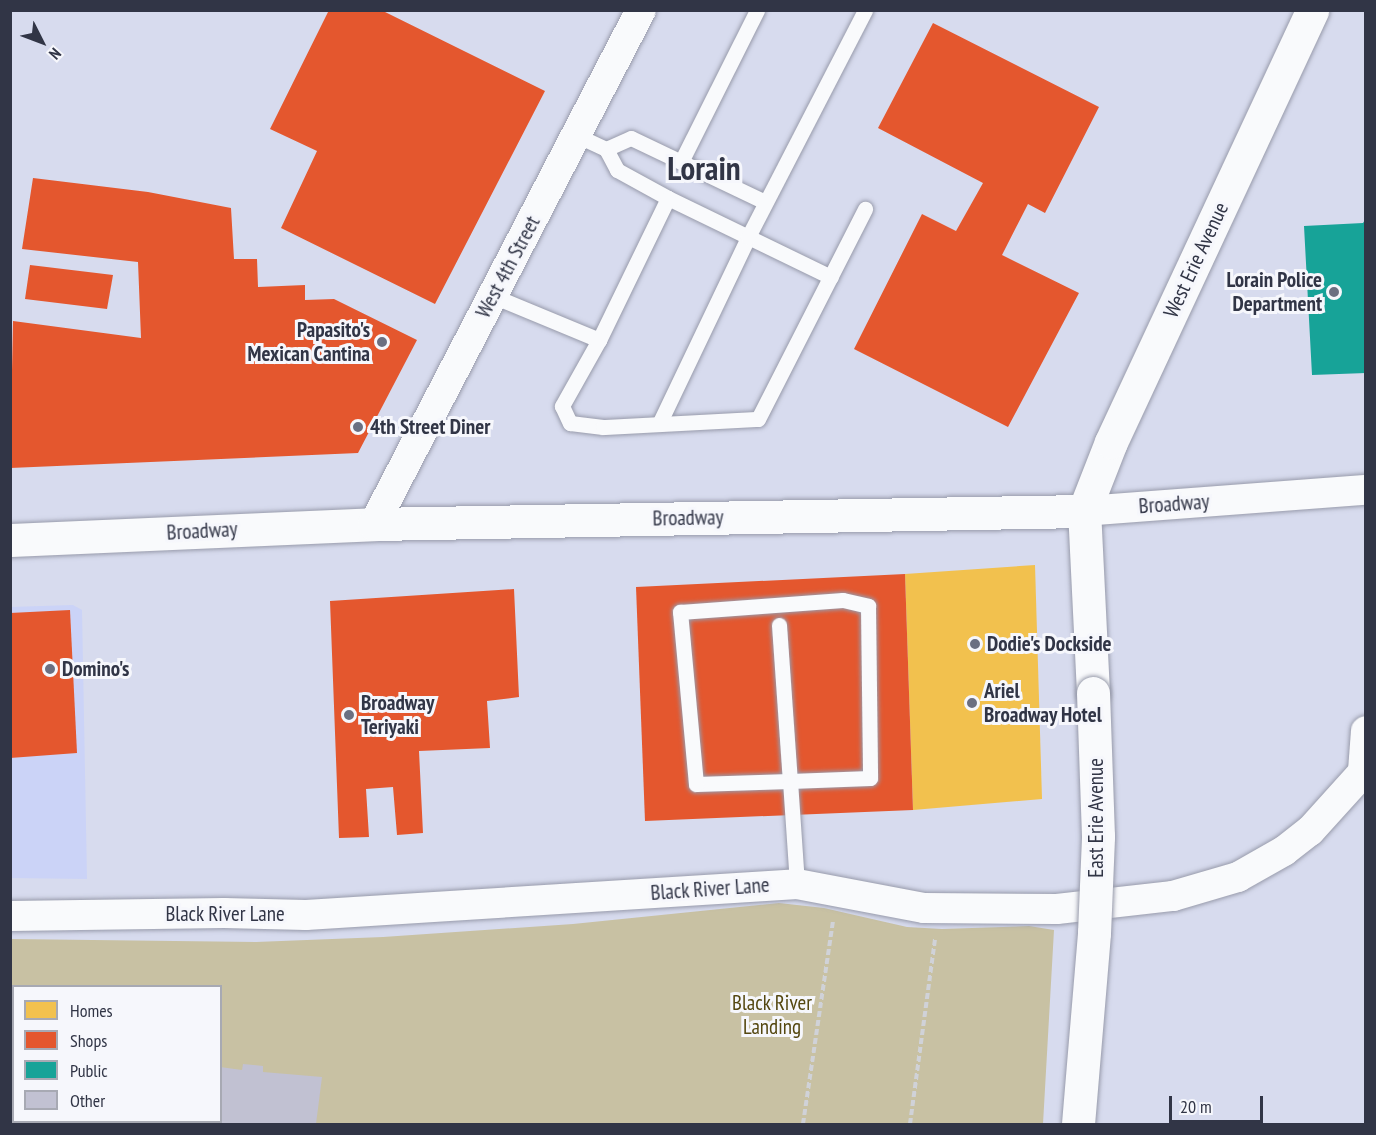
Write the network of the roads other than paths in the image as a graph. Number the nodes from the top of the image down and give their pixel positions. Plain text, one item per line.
1 (641, 10) edge
2 (757, 10) edge
3 (865, 10) edge
4 (1312, 10) edge
5 (576, 135) junction
6 (606, 148) junction
7 (681, 162) junction
8 (668, 198) junction
9 (765, 202) junction
10 (866, 209) dead end
11 (748, 237) junction
12 (831, 277) junction
13 (493, 296) junction
14 (599, 340) junction
15 (659, 424) junction
16 (1365, 490) edge
17 (1084, 511) junction
18 (374, 524) junction
19 (10, 540) edge
20 (779, 625) dead end
21 (1365, 731) edge
22 (1364, 770) edge
23 (790, 781) junction
24 (797, 884) junction
25 (10, 916) edge
26 (1078, 1125) edge

1 - 5 street, West 4th Street
2 - 7 lane
3 - 9 lane
4 - 17 main road, West Erie Avenue
5 - 6 lane
5 - 13 street, West 4th Street
6 - 7 lane
6 - 8 lane
7 - 9 lane
8 - 11 lane
8 - 14 lane
9 - 11 lane
10 - 12 lane
11 - 12 lane
11 - 15 lane
12 - 15 lane
13 - 14 lane
13 - 18 street, West 4th Street
14 - 15 lane
16 - 17 street, Broadway
17 - 18 main road, Broadway
17 - 26 main road, East Erie Avenue, bridge
18 - 19 main road, Broadway
20 - 23 lane
21 - 22 street, Black River Lane
22 - 24 street, Black River Lane
23 - 23 lane
23 - 24 lane
24 - 25 street, Black River Lane

